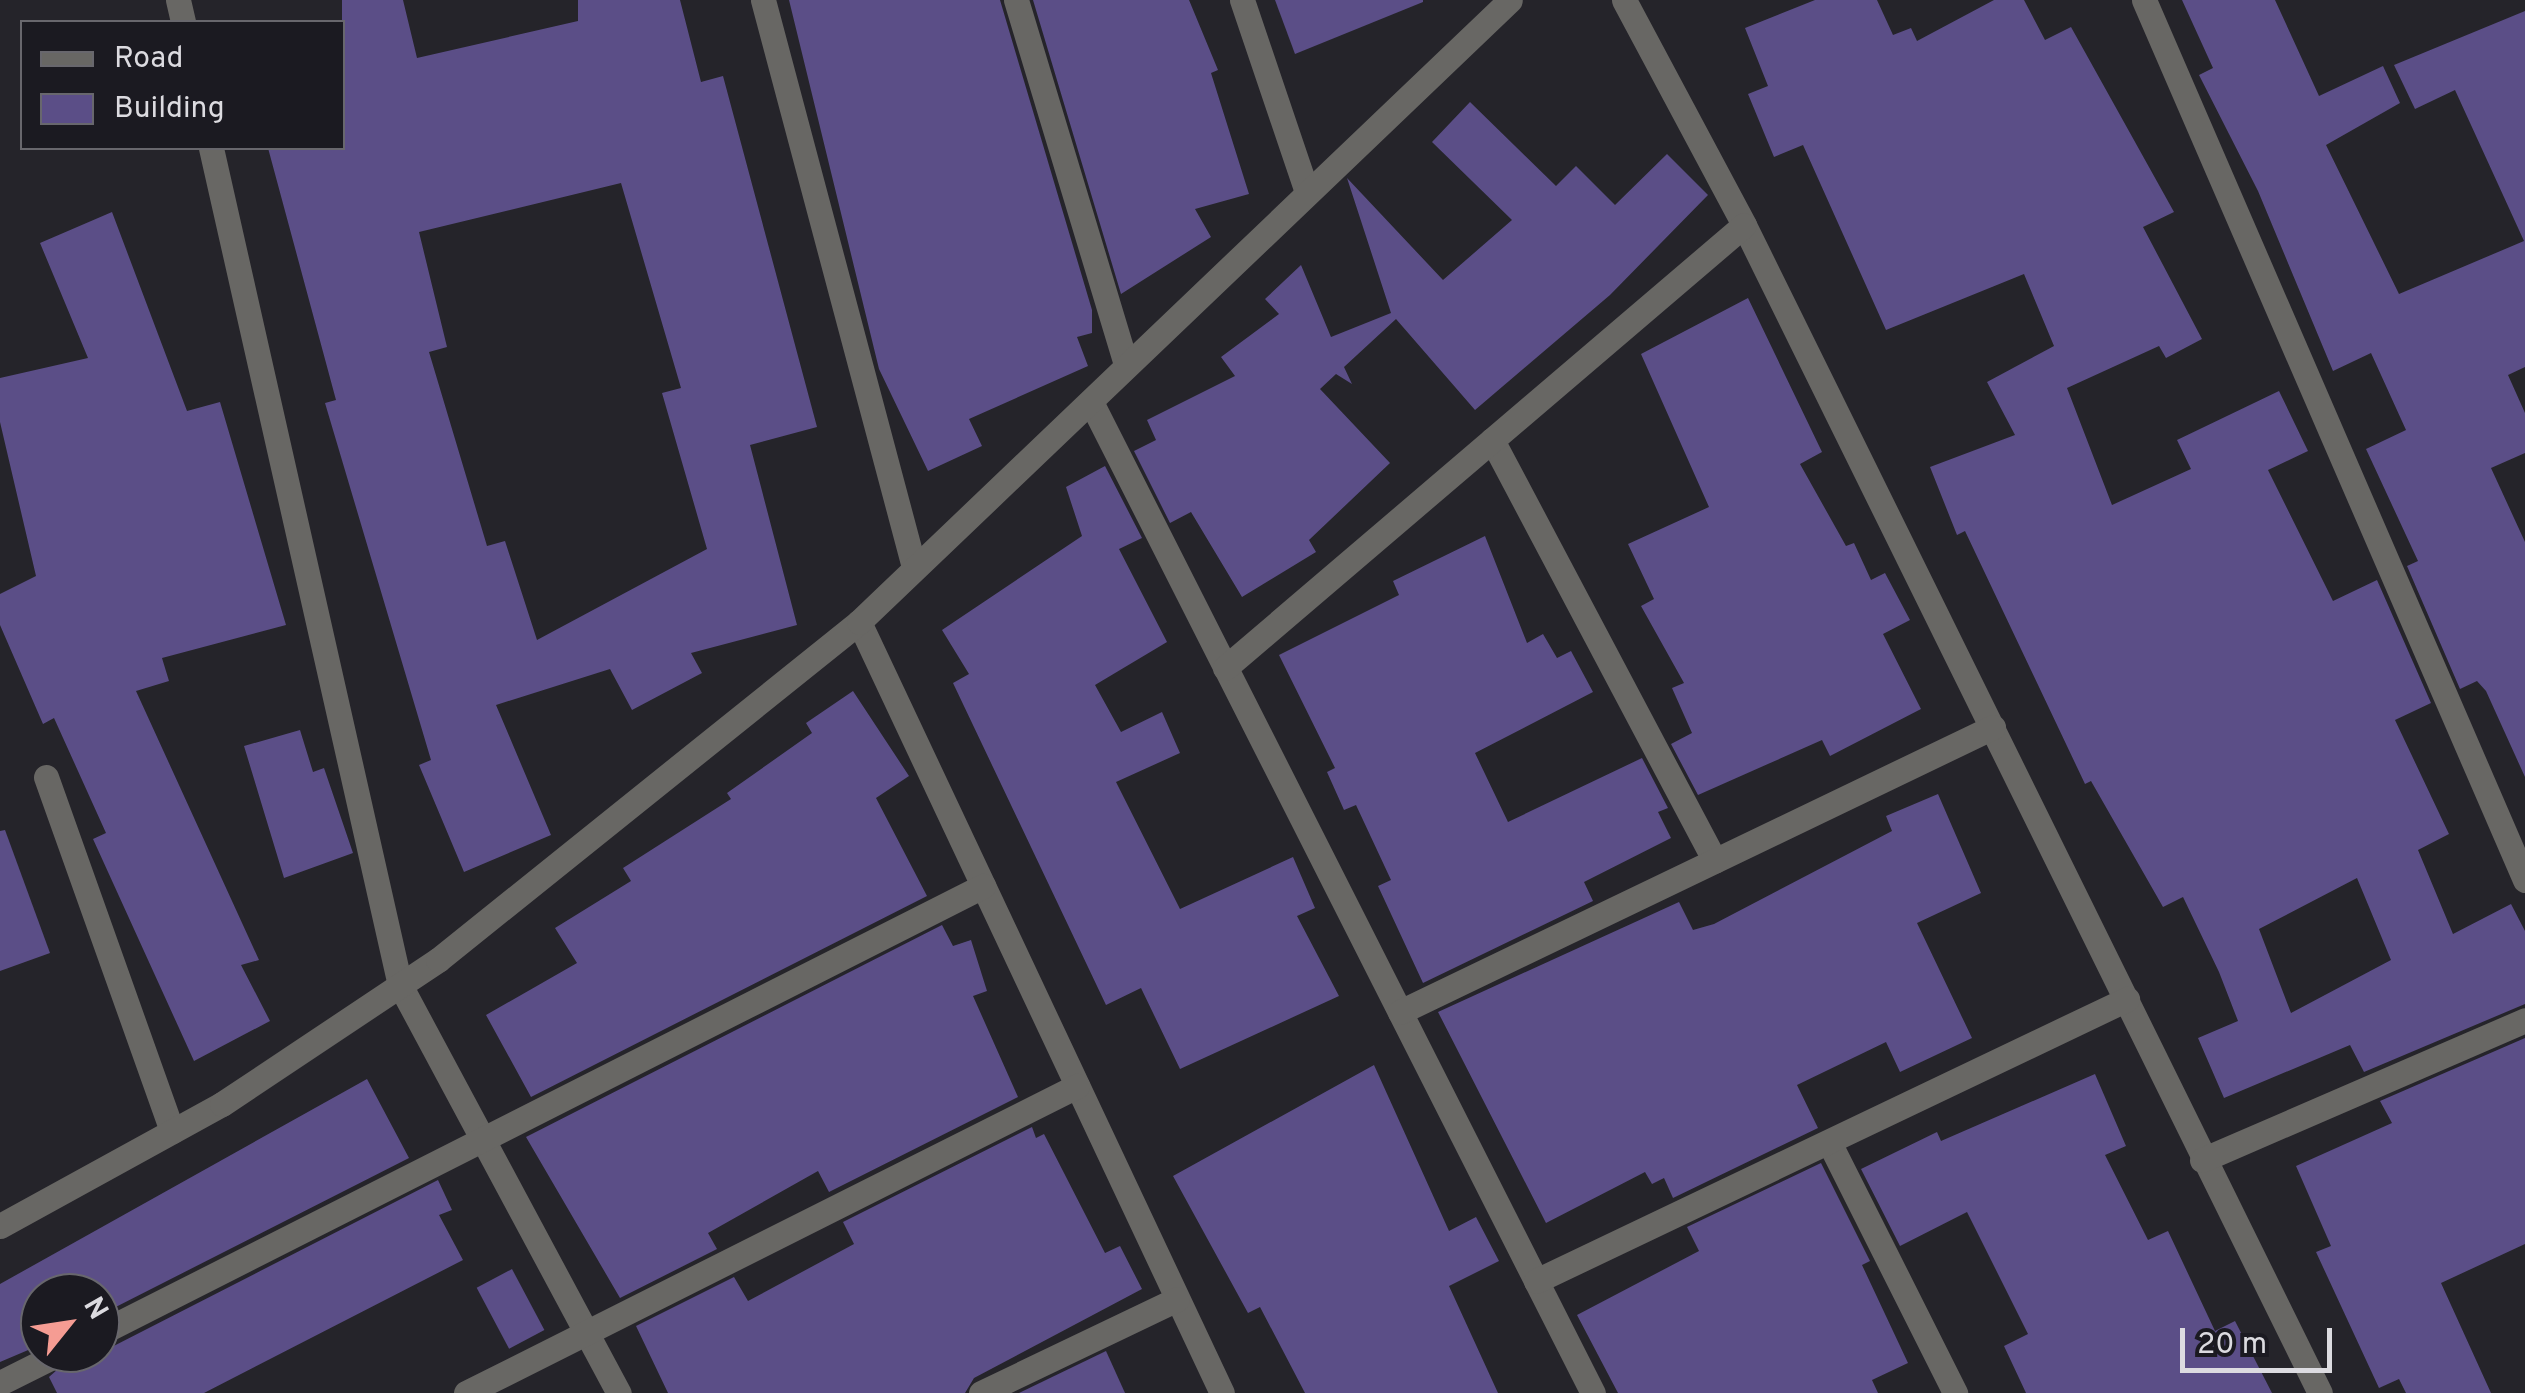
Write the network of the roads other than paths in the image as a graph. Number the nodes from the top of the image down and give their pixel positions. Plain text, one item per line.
1 (763, 0) edge
2 (1016, 0) edge
3 (1242, 0) edge
4 (1510, 0) edge
5 (1624, 0) edge
6 (2144, 0) edge
7 (212, 150) edge
8 (1306, 189) junction
9 (1744, 224) junction
10 (1125, 362) junction
11 (1091, 402) junction
12 (1492, 440) junction
13 (914, 567) junction
14 (859, 622) junction
15 (1225, 668) junction
16 (1993, 727) junction
17 (46, 777) dead end
18 (1715, 861) junction
19 (2525, 880) edge
20 (983, 886) junction
21 (400, 985) junction
22 (2127, 999) junction
23 (1400, 1012) junction
24 (2525, 1020) edge
25 (1077, 1086) junction
26 (172, 1131) junction
27 (485, 1142) junction
28 (1829, 1142) junction
29 (2202, 1160) junction
30 (0, 1226) edge
31 (1536, 1282) junction
32 (1178, 1299) junction
33 (120, 1324) edge
34 (588, 1334) junction
35 (466, 1393) edge
36 (620, 1393) edge
37 (981, 1393) edge
38 (1222, 1393) edge
39 (1592, 1393) edge
40 (1955, 1393) edge
41 (2320, 1393) edge

1 - 13 street
2 - 10 street
3 - 8 street
4 - 8 street
5 - 9 street
6 - 19 street
7 - 21 street
8 - 10 street
9 - 12 street
9 - 16 street
10 - 11 street
11 - 13 street
11 - 15 street
12 - 15 street
12 - 18 street
13 - 14 street
14 - 20 street
14 - 21 street
15 - 23 street
16 - 18 street
16 - 22 street
17 - 26 street
18 - 23 street
20 - 25 street
20 - 27 street
21 - 26 street
21 - 27 street
22 - 28 street
22 - 29 street
23 - 31 street
24 - 29 street
25 - 32 street
25 - 34 street
26 - 30 street
27 - 33 street
27 - 34 street
28 - 31 street
28 - 40 street
29 - 41 street
31 - 39 street
32 - 37 street
32 - 38 street
34 - 35 street
34 - 36 street

